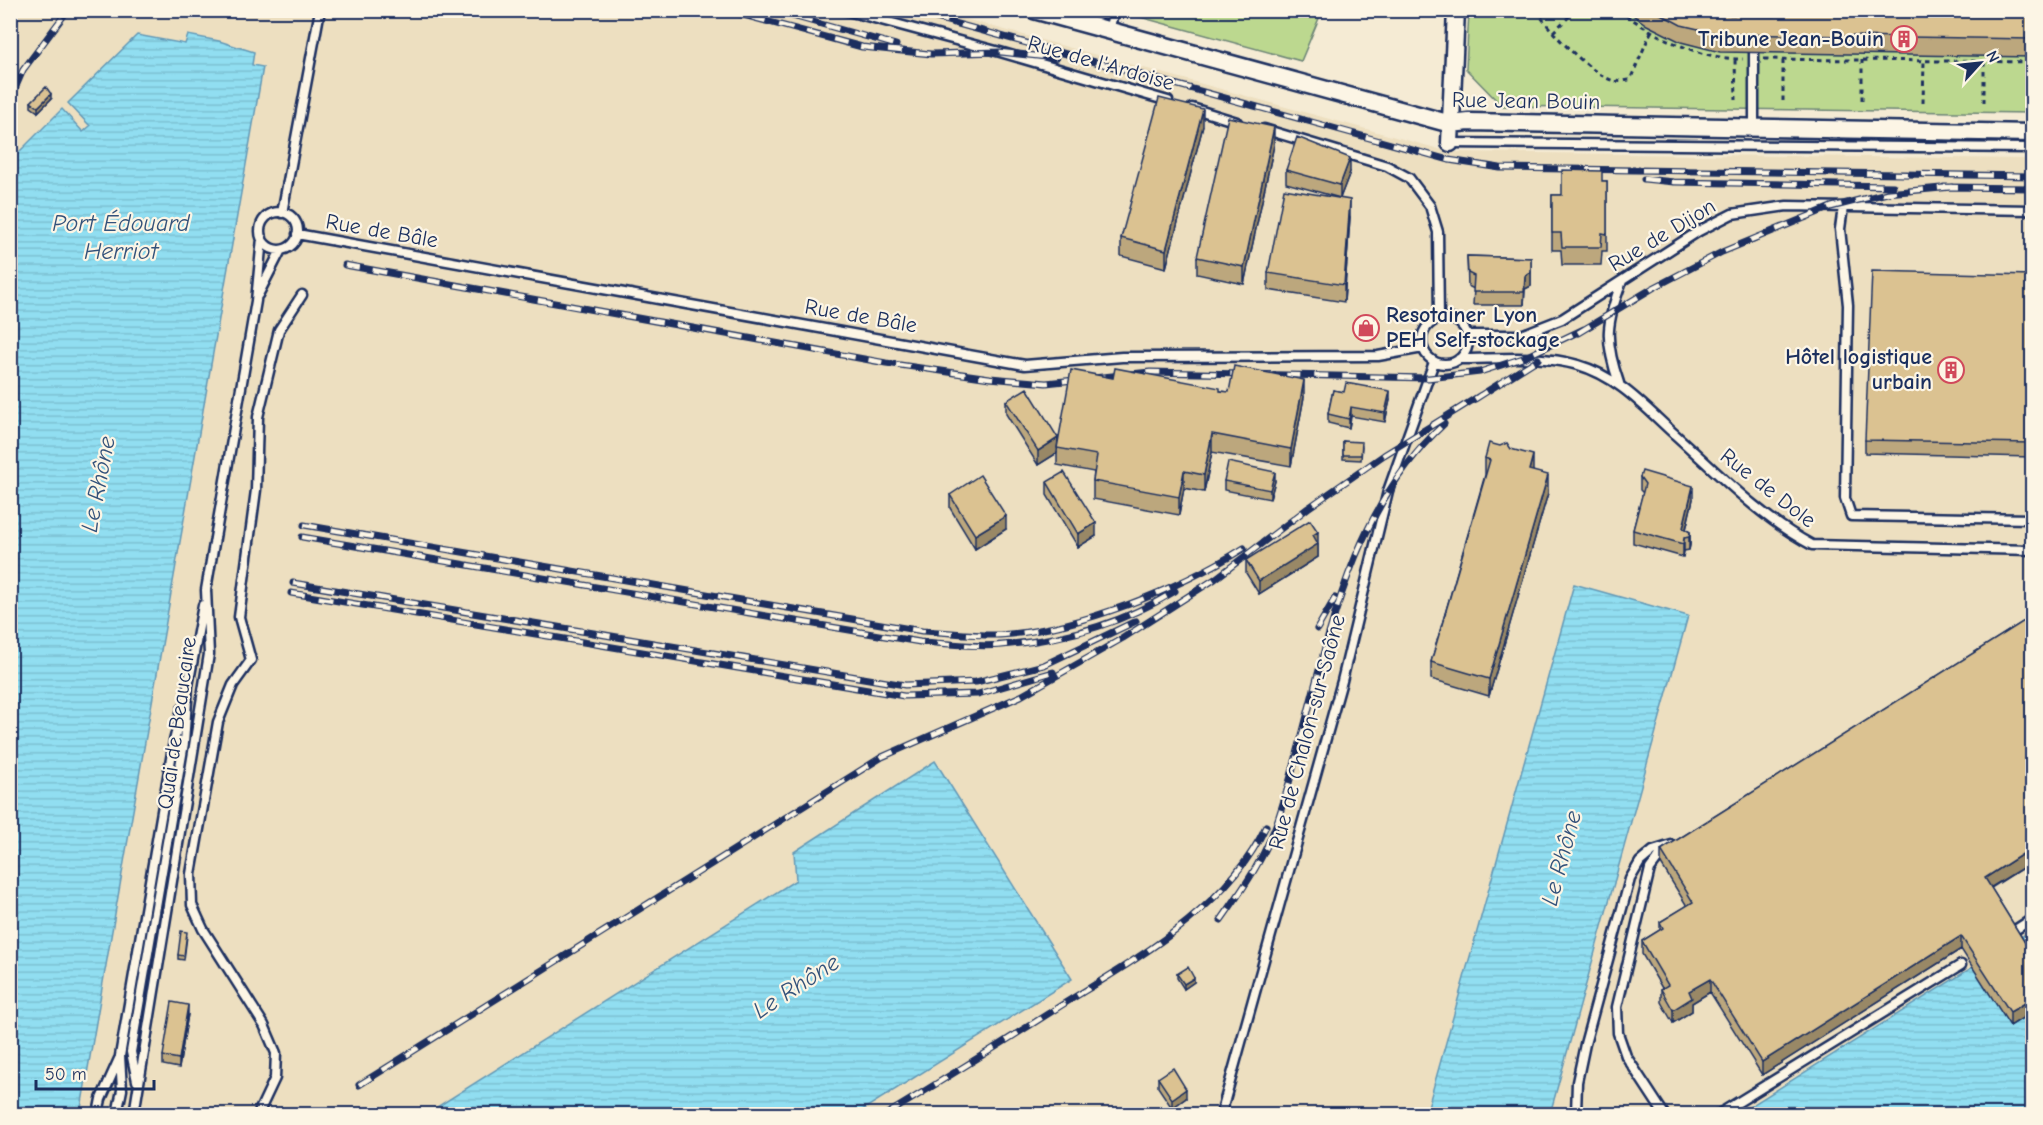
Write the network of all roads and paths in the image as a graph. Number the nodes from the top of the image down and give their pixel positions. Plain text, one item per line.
1 (320, 10) edge
2 (844, 10) edge
3 (1034, 10) edge
4 (1114, 10) edge
5 (1456, 10) edge
6 (1537, 10) edge
7 (1576, 10) edge
8 (1619, 10) edge
9 (1664, 26) edge
10 (1109, 31) junction
11 (1652, 32) junction
12 (1553, 33) junction
13 (1754, 56) joint
14 (1735, 59) junction
15 (1744, 59) dead end
16 (1783, 60) junction
17 (1862, 60) junction
18 (1924, 61) junction
19 (1983, 62) junction
20 (2032, 62) edge
21 (1736, 100) dead end
22 (1862, 100) dead end
23 (1783, 101) dead end
24 (1984, 102) dead end
25 (1923, 103) dead end
26 (1450, 124) junction
27 (1754, 130) junction
28 (2032, 133) edge
29 (1450, 143) joint
30 (2032, 148) edge
31 (1843, 207) junction
32 (2032, 210) edge
33 (282, 213) junction
34 (297, 234) junction
35 (262, 238) junction
36 (281, 250) junction
37 (1622, 281) junction
38 (302, 295) dead end
39 (256, 301) junction
40 (1438, 319) junction
41 (1467, 335) junction
42 (1423, 348) junction
43 (1459, 359) junction
44 (1434, 362) junction
45 (1619, 383) junction
46 (2032, 519) edge
47 (2032, 550) edge
48 (206, 590) junction
49 (188, 686) junction
50 (1685, 836) edge
51 (1665, 849) junction
52 (2032, 919) edge
53 (2015, 930) edge
54 (1961, 965) dead end
55 (120, 1056) junction
56 (139, 1088) junction
57 (98, 1114) edge
58 (117, 1114) edge
59 (134, 1114) edge
60 (258, 1114) edge
61 (1221, 1114) edge
62 (1576, 1114) edge
63 (1664, 1114) edge
64 (1719, 1114) edge

1 - 33 lane
2 - 40 lane, Rue de l'Ardoise
3 - 10 street, Rue Jean Bouin
4 - 10 lane
5 - 26 street
6 - 12 path
7 - 12 path
8 - 11 path
9 - 11 path
10 - 26 street, Rue Jean Bouin
11 - 12 path
11 - 14 path
13 - 16 path
13 - 27 lane
14 - 15 path
14 - 21 path
16 - 17 path
16 - 23 path
17 - 18 path
17 - 22 path
18 - 19 path
18 - 25 path
19 - 20 path
19 - 24 path
26 - 27 street, Rue Jean Bouin
26 - 29 street
27 - 28 street, Rue Jean Bouin
29 - 30 lane, Rue Jean Bouin
31 - 32 lane, Rue de Dijon
31 - 37 lane, Rue de Dijon
31 - 46 lane
33 - 34 lane
33 - 35 lane, Quai de Beaucaire
34 - 36 lane, Quai de Beaucaire
34 - 42 lane, Rue de Bâle
35 - 36 lane
35 - 39 lane, Quai de Beaucaire
36 - 39 lane, Quai de Beaucaire
37 - 41 lane, Rue de Dijon
37 - 45 lane, Rue de Dole
38 - 60 lane
39 - 48 lane, Quai de Beaucaire
40 - 41 lane
40 - 42 lane
41 - 43 lane
42 - 44 lane
43 - 44 lane
43 - 45 lane, Rue de Dole
44 - 61 lane, Rue de Chalon-sur-Saône
45 - 47 lane, Rue de Dole
48 - 49 lane
48 - 56 lane, Quai de Beaucaire
49 - 55 lane
49 - 56 lane
50 - 51 lane
51 - 62 lane
51 - 63 lane
52 - 53 lane
54 - 64 lane
55 - 57 lane
55 - 58 lane
56 - 59 lane, Quai de Beaucaire

